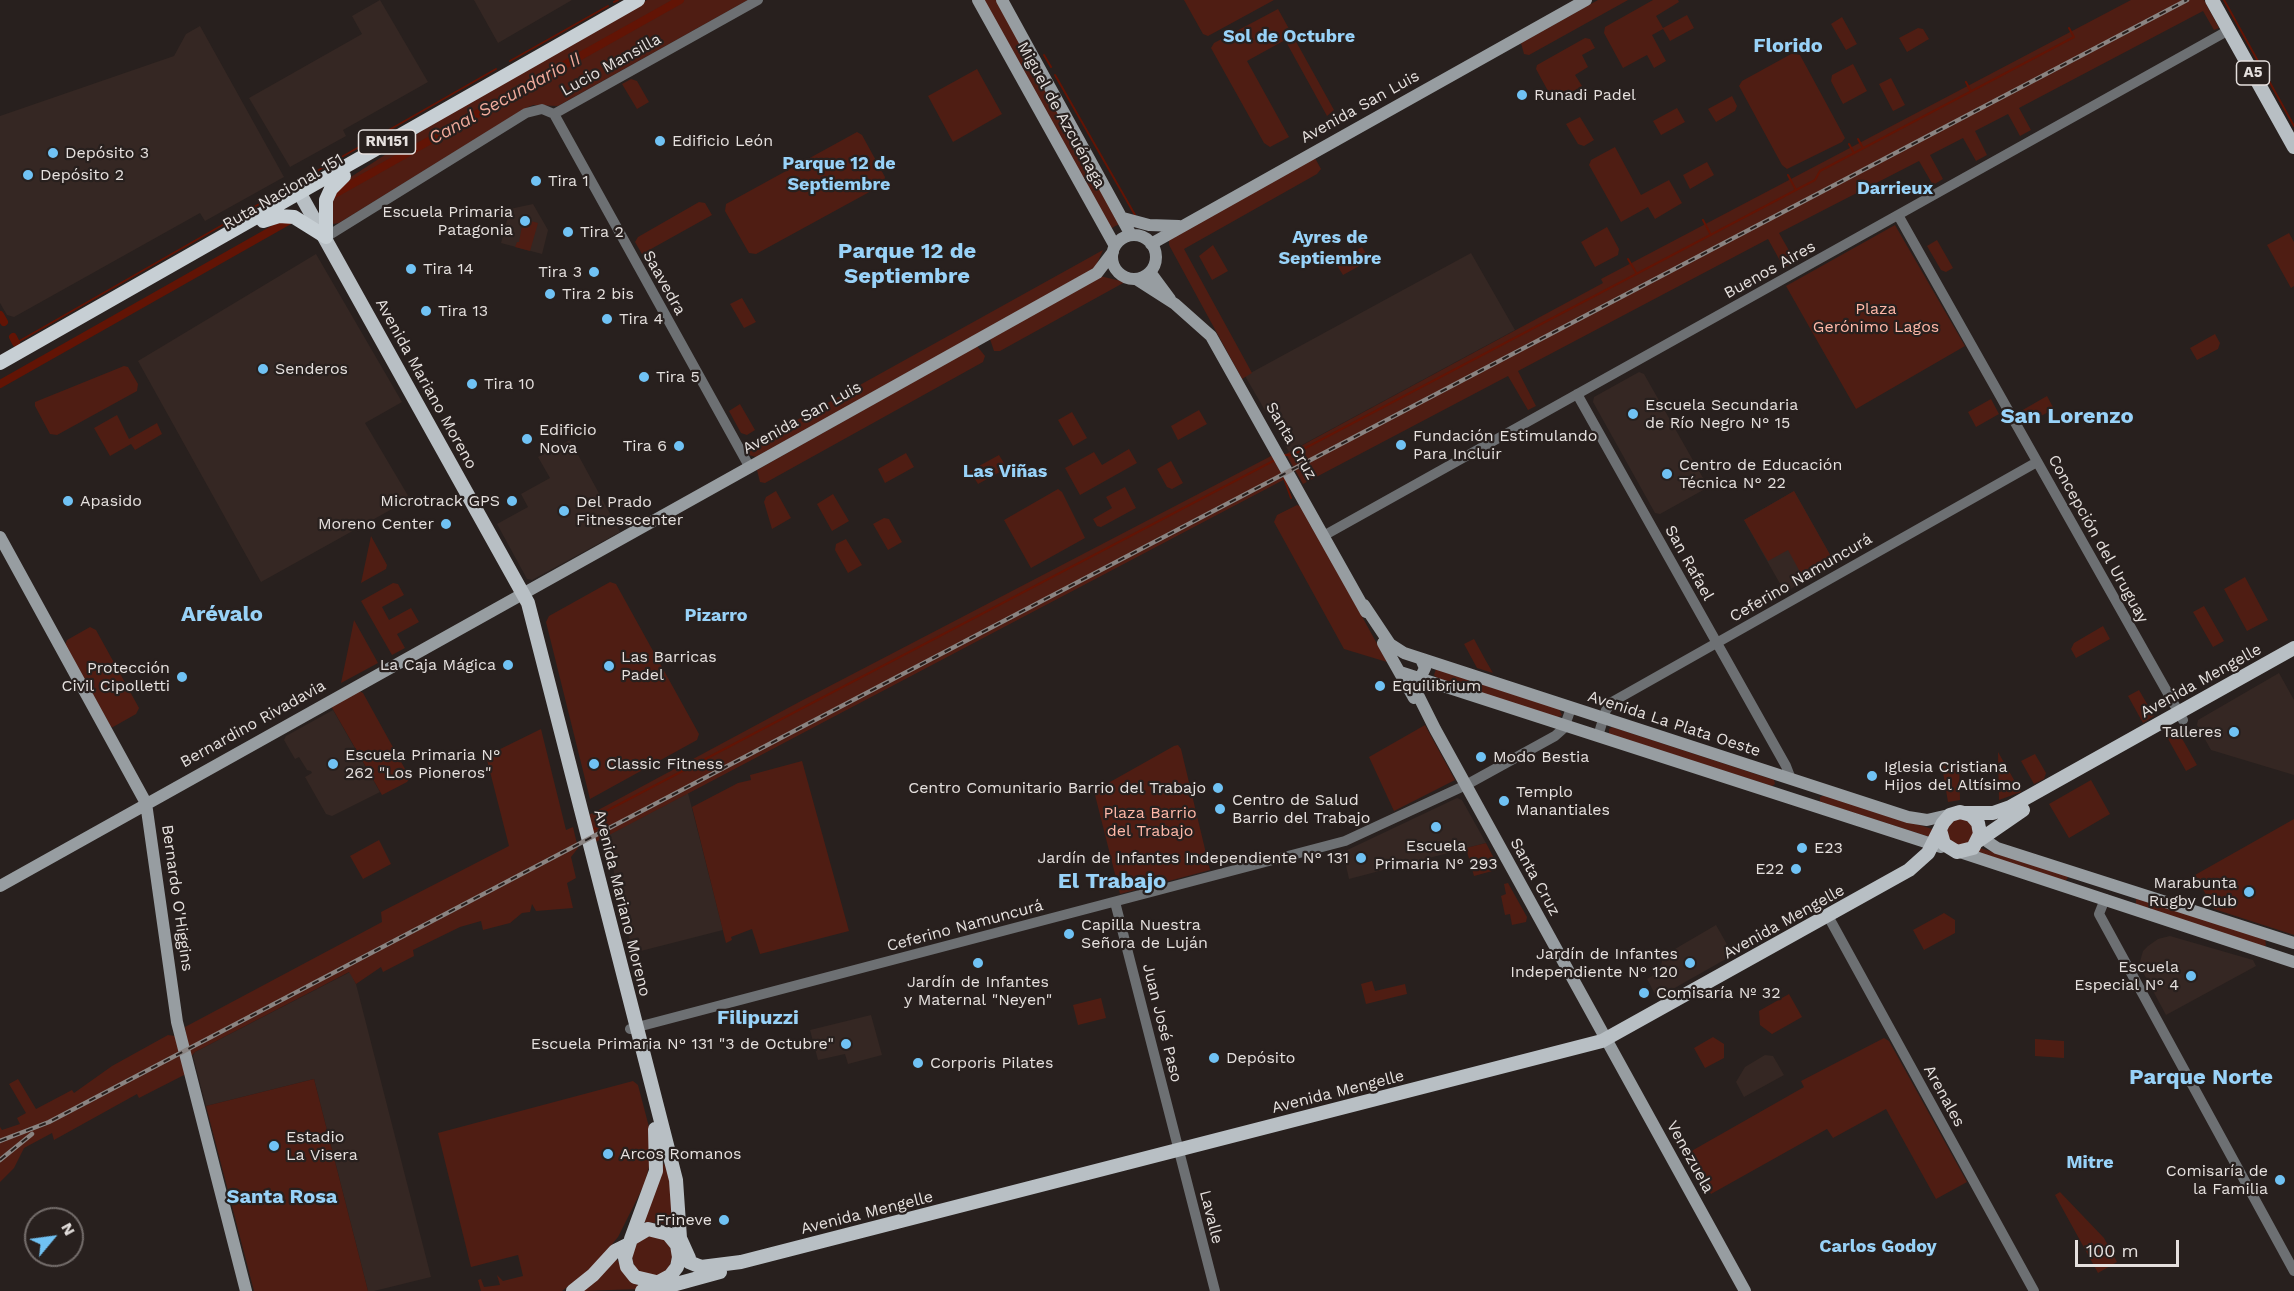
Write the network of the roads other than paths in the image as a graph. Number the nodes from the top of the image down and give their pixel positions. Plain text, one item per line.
1 (638, 0) edge
2 (758, 0) edge
3 (978, 0) edge
4 (1002, 0) edge
5 (1586, 0) edge
6 (2212, 0) edge
7 (2229, 30) junction
8 (475, 92) junction
9 (554, 114) junction
10 (2294, 147) edge
11 (344, 176) junction
12 (301, 195) junction
13 (1898, 215) junction
14 (1123, 218) junction
15 (264, 221) junction
16 (1181, 226) junction
17 (1131, 236) junction
18 (326, 237) junction
19 (1151, 244) junction
20 (1114, 249) junction
21 (1150, 272) junction
22 (1097, 273) junction
23 (1122, 276) junction
24 (1136, 279) junction
25 (130, 288) junction
26 (1175, 304) junction
27 (0, 363) edge
28 (1577, 394) junction
29 (2037, 462) junction
30 (749, 466) junction
31 (1325, 535) junction
32 (0, 537) edge
33 (523, 592) junction
34 (1364, 605) junction
35 (1717, 643) junction
36 (2294, 648) edge
37 (1404, 653) junction
38 (2294, 657) edge
39 (1421, 659) junction
40 (1398, 670) junction
41 (1419, 678) junction
42 (1571, 708) junction
43 (2181, 717) junction
44 (1604, 718) junction
45 (1565, 725) junction
46 (1435, 729) junction
47 (1598, 736) junction
48 (1791, 779) junction
49 (1806, 784) junction
50 (1466, 785) junction
51 (1785, 796) junction
52 (1799, 801) junction
53 (146, 803) junction
54 (1958, 813) junction
55 (1940, 830) junction
56 (1980, 835) junction
57 (1934, 844) junction
58 (1955, 851) junction
59 (1909, 870) junction
60 (2080, 874) junction
61 (0, 886) edge
62 (2075, 890) junction
63 (2134, 891) junction
64 (2105, 900) junction
65 (1115, 902) junction
66 (2121, 905) junction
67 (1828, 916) junction
68 (2294, 943) edge
69 (2294, 962) edge
70 (633, 1028) junction
71 (1605, 1040) junction
72 (1179, 1150) junction
73 (646, 1198) junction
74 (679, 1224) junction
75 (629, 1242) junction
76 (678, 1248) junction
77 (613, 1253) junction
78 (741, 1263) junction
79 (698, 1266) junction
80 (2294, 1271) edge
81 (655, 1285) edge
82 (576, 1289) edge
83 (246, 1291) edge
84 (642, 1291) edge
85 (1215, 1291) edge
86 (1745, 1291) edge
87 (2034, 1291) edge

1 - 8 highway, Ruta Nacional 151 / RN151
2 - 9 street, Lucio Mansilla
3 - 20 main road, Miguel de Azcuénaga
4 - 14 main road
5 - 16 main road, Avenida San Luis
6 - 7 main road, A5
7 - 10 main road, A5
7 - 13 street, Buenos Aires
8 - 11 highway, Ruta Nacional 151 / RN151
8 - 12 highway, Ruta Nacional 151 / RN151
9 - 18 street, Lucio Mansilla
9 - 30 street, Saavedra
11 - 12 highway, Ruta Nacional 151 / RN151
11 - 18 highway
12 - 15 highway, Ruta Nacional 151 / RN151
12 - 18 main road, Avenida Mariano Moreno
12 - 25 highway, Ruta Nacional 151 / RN151
13 - 28 street, Buenos Aires
13 - 29 street, Concepción del Uruguay
14 - 16 main road
14 - 17 main road
15 - 18 highway
15 - 25 highway, Ruta Nacional 151 / RN151
16 - 19 main road, Avenida San Luis
17 - 19 main road
17 - 20 main road, Avenida San Luis
18 - 33 main road, Avenida Mariano Moreno
19 - 21 main road
20 - 22 main road, Avenida San Luis
20 - 23 main road
21 - 24 main road
21 - 26 main road, Santa Cruz
22 - 23 main road
22 - 30 main road, Avenida San Luis
23 - 24 main road
24 - 26 main road, Santa Cruz
25 - 27 highway, Ruta Nacional 151 / RN151
26 - 31 main road, Santa Cruz
28 - 31 street, Buenos Aires
28 - 35 street, San Rafael
29 - 35 street, Ceferino Namuncurá
29 - 43 street, Concepción del Uruguay
30 - 33 main road, Avenida San Luis
31 - 34 main road, Santa Cruz
32 - 53 main road, Bernardo O'Higgins
33 - 53 main road, Bernardino Rivadavia
33 - 70 main road, Avenida Mariano Moreno
34 - 37 main road, Santa Cruz
34 - 40 main road, Santa Cruz
35 - 44 street, Ceferino Namuncurá
35 - 48 street, San Rafael
36 - 43 main road, Avenida Mengelle
37 - 39 main road, Avenida La Plata Oeste
37 - 40 main road
38 - 43 main road, Avenida Mengelle
39 - 41 main road, Santa Cruz
39 - 42 main road, Avenida La Plata Oeste
40 - 41 main road
40 - 46 main road, Santa Cruz
41 - 45 main road
41 - 46 main road, Santa Cruz
42 - 44 main road, Avenida La Plata Oeste
42 - 45 street
43 - 54 main road, Avenida Mengelle
43 - 56 main road, Avenida Mengelle
44 - 47 street, Ceferino Namuncurá
44 - 48 main road, Avenida La Plata Oeste
45 - 47 main road
45 - 50 street, Ceferino Namuncurá
46 - 50 main road, Santa Cruz
47 - 51 main road
48 - 49 main road, Avenida La Plata Oeste
48 - 51 main road
49 - 52 main road
49 - 54 main road, Avenida La Plata Oeste
50 - 65 street, Ceferino Namuncurá
50 - 71 main road, Santa Cruz
51 - 52 main road
52 - 57 main road
53 - 61 main road, Bernardino Rivadavia
53 - 83 main road, Bernardo O'Higgins
54 - 55 main road
54 - 56 main road
55 - 57 main road, Avenida Mengelle
55 - 58 main road
56 - 58 main road
56 - 60 main road
57 - 58 main road
57 - 59 main road, Avenida Mengelle
58 - 59 main road, Avenida Mengelle
58 - 62 main road
59 - 67 main road, Avenida Mengelle
60 - 62 main road
60 - 63 main road
62 - 64 main road
63 - 66 main road
63 - 68 main road
64 - 66 main road
64 - 80 street
65 - 70 street, Ceferino Namuncurá
65 - 72 street, Juan José Paso
66 - 69 main road
67 - 71 main road, Avenida Mengelle
67 - 87 street, Arenales
70 - 73 main road, Avenida Mariano Moreno
70 - 74 main road, Avenida Mariano Moreno
71 - 72 main road, Avenida Mengelle
71 - 86 main road, Venezuela
72 - 78 main road, Avenida Mengelle
72 - 85 street, Lavalle
73 - 75 main road, Avenida Mariano Moreno
73 - 77 main road, Avenida Mariano Moreno
74 - 76 main road, Avenida Mariano Moreno
74 - 79 main road, Avenida Mariano Moreno
75 - 76 main road
75 - 77 main road
75 - 81 main road
76 - 79 main road
76 - 81 main road
77 - 82 main road
78 - 79 main road, Avenida Mengelle
78 - 81 main road, Avenida Mengelle
81 - 84 main road

